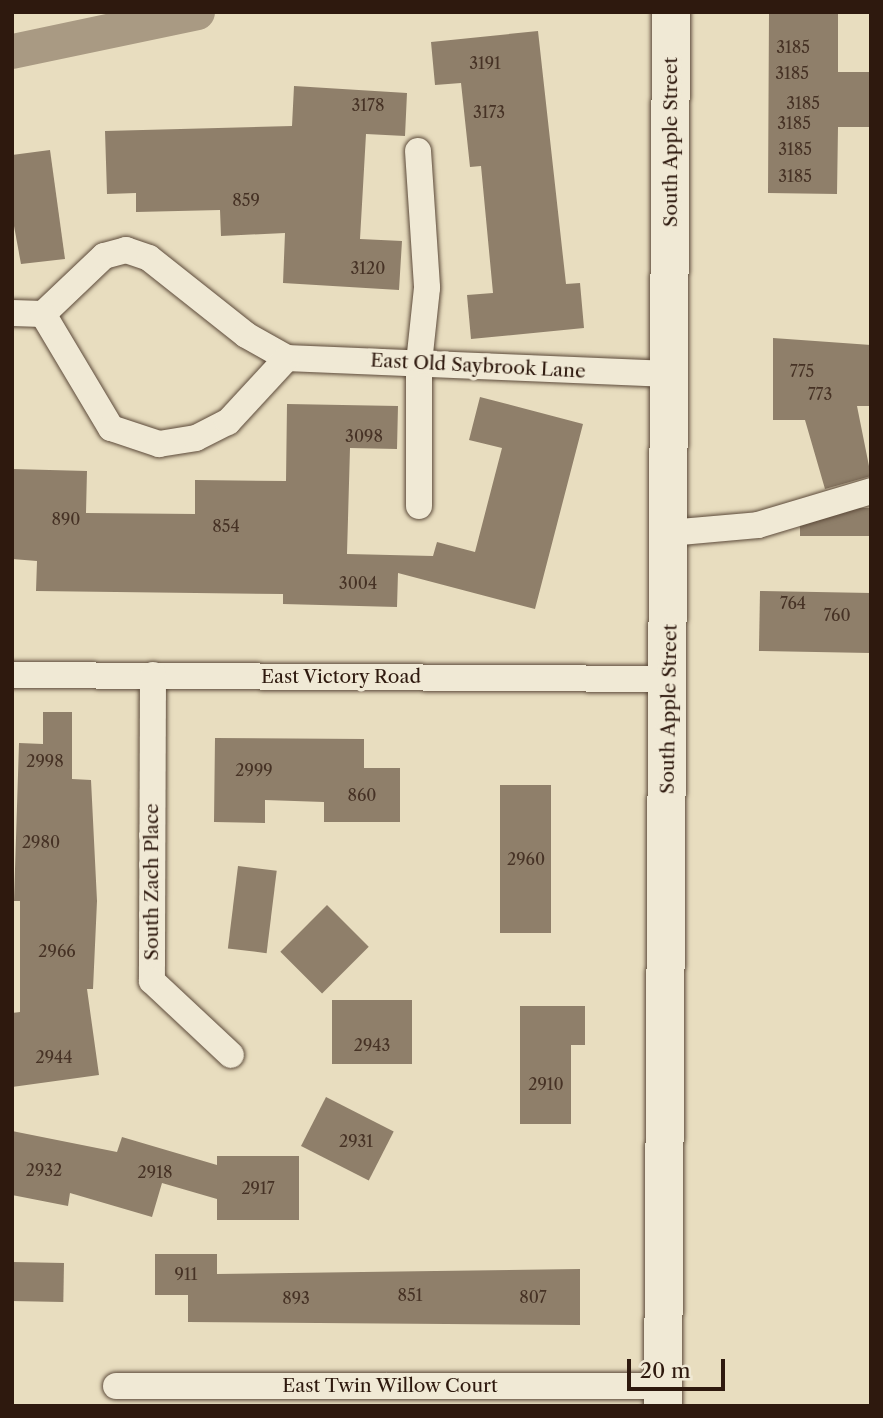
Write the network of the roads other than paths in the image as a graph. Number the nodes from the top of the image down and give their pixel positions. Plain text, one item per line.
1 (671, 12) edge
2 (418, 151) dead end
3 (12, 313) edge
4 (43, 314) junction
5 (287, 358) junction
6 (419, 363) junction
7 (669, 374) junction
8 (871, 491) edge
9 (419, 506) dead end
10 (669, 533) junction
11 (12, 675) edge
12 (153, 675) junction
13 (670, 679) junction
14 (231, 1055) dead end
15 (117, 1386) dead end
16 (663, 1396) edge

1 - 7 main road, South Apple Street
2 - 6 street
3 - 4 street
4 - 5 street, East Old Saybrook Lane
4 - 5 street
5 - 6 street, East Old Saybrook Lane
6 - 7 street, East Old Saybrook Lane
6 - 9 street
7 - 10 main road, South Apple Street
8 - 10 street
10 - 13 main road, South Apple Street
11 - 12 street, East Victory Road
12 - 13 street, East Victory Road
12 - 14 street, South Zach Place
13 - 16 main road, South Apple Street
15 - 16 street, East Twin Willow Court

